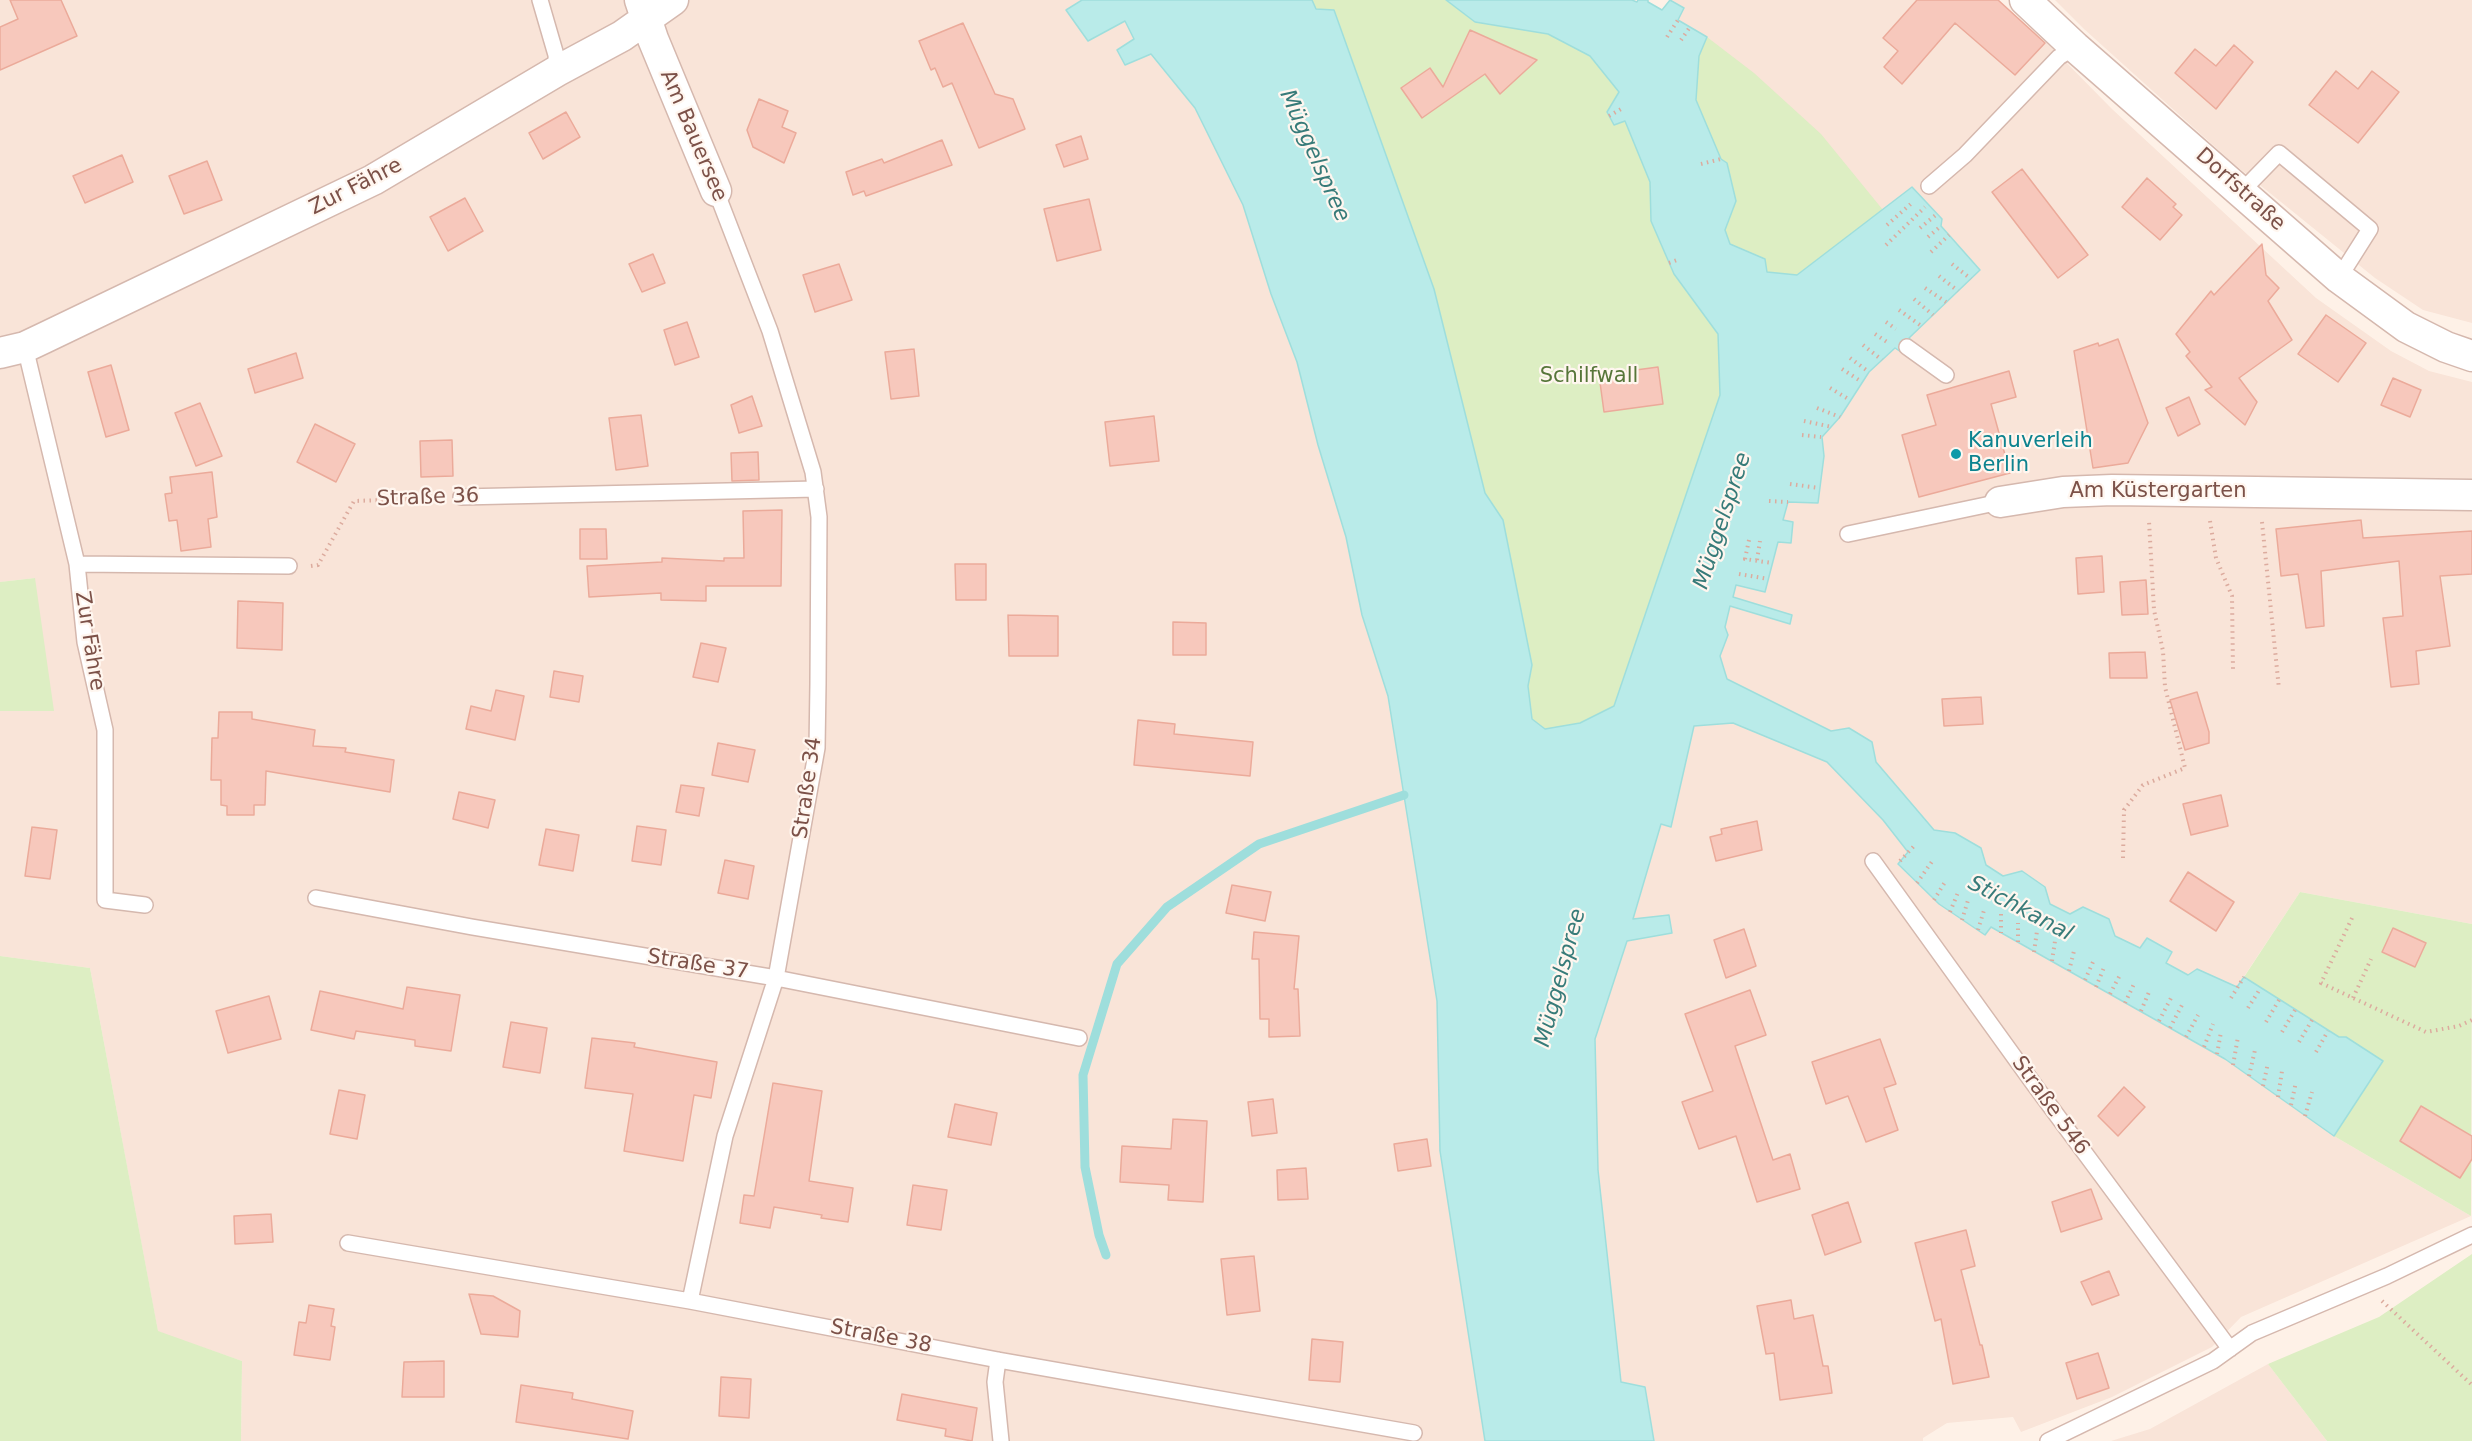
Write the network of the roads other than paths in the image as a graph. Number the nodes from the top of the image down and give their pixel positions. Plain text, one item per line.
1 (540, 0) edge
2 (673, 0) edge
3 (2025, 0) edge
4 (644, 9) edge
5 (2075, 46) junction
6 (557, 71) junction
7 (716, 191) joint
8 (1925, 191) road end
9 (2241, 192) junction
10 (746, 272) joint
11 (2338, 278) junction
12 (1906, 347) dead end
13 (12, 350) edge
14 (2472, 356) edge
15 (1946, 375) dead end
16 (816, 489) junction
17 (2472, 495) edge
18 (461, 497) road end
19 (2000, 502) joint
20 (1848, 534) dead end
21 (77, 564) junction
22 (289, 566) road end
23 (1873, 861) dead end
24 (316, 898) dead end
25 (145, 905) dead end
26 (776, 978) junction
27 (1079, 1038) dead end
28 (2472, 1235) edge
29 (348, 1243) dead end
30 (690, 1301) junction
31 (2230, 1349) junction
32 (998, 1360) junction
33 (1414, 1433) dead end
34 (1001, 1441) edge
35 (2048, 1441) edge

1 - 6 lane
2 - 4 street, Zur Fähre
3 - 5 street, Dorfstraße
4 - 6 street, Zur Fähre
4 - 7 street, Am Bauersee
5 - 8 lane
5 - 9 street, Dorfstraße
6 - 13 street, Zur Fähre
7 - 10 lane, Am Bauersee
9 - 11 street, Dorfstraße
9 - 11 lane
10 - 16 lane, Straße 34
11 - 14 street, Dorfstraße
12 - 15 lane
13 - 21 lane, Zur Fähre
16 - 18 lane, Straße 36
16 - 26 lane, Straße 34
17 - 19 street, Am Küstergarten
19 - 20 lane, Am Küstergarten
21 - 22 lane
21 - 25 lane, Zur Fähre
23 - 31 lane, Straße 546
24 - 26 lane, Straße 37
26 - 27 lane, Straße 37
26 - 30 lane, Straße 34
28 - 31 lane
29 - 30 lane, Straße 38
30 - 32 lane, Straße 38
31 - 35 lane
32 - 33 lane, Straße 38
32 - 34 lane

